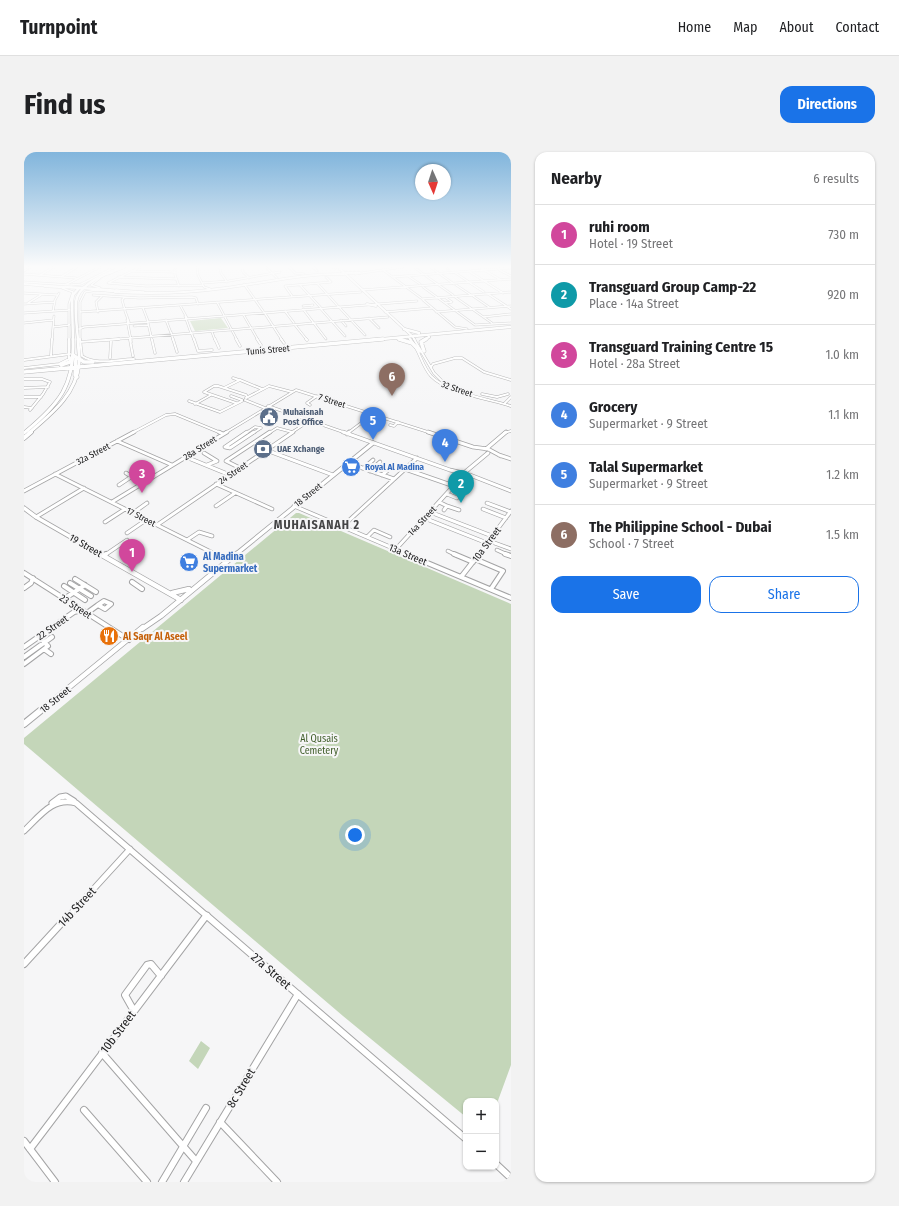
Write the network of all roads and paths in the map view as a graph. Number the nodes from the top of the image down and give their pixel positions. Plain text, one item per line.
1 (70, 315) edge
2 (71, 315) edge
3 (79, 315) edge
4 (79, 315) edge
5 (126, 315) edge
6 (146, 315) edge
7 (185, 315) edge
8 (233, 315) edge
9 (244, 315) edge
10 (265, 315) edge
11 (287, 315) edge
12 (308, 315) edge
13 (327, 315) edge
14 (346, 315) edge
15 (384, 315) edge
16 (386, 315) edge
17 (386, 315) edge
18 (441, 315) edge
19 (461, 315) edge
20 (480, 315) edge
21 (501, 315) edge
22 (54, 316) dead end
23 (224, 316) junction
24 (483, 317) junction
25 (186, 318) junction
26 (369, 318) junction
27 (53, 320) junction
28 (167, 320) junction
29 (341, 320) junction
30 (351, 320) junction
31 (332, 321) junction
32 (24, 323) edge
33 (148, 323) junction
34 (314, 323) junction
35 (128, 324) junction
36 (294, 324) junction
37 (70, 325) junction
38 (494, 325) junction
39 (511, 325) edge
40 (273, 326) junction
41 (346, 326) dead end
42 (53, 327) junction
43 (79, 327) junction
44 (134, 327) dead end
45 (145, 327) dead end
46 (455, 327) junction
47 (251, 328) junction
48 (379, 328) dead end
49 (467, 329) junction
50 (232, 330) junction
51 (403, 330) junction
52 (452, 330) junction
53 (154, 332) dead end
54 (212, 332) junction
55 (192, 333) junction
56 (426, 333) junction
57 (448, 333) junction
58 (71, 334) junction
59 (151, 335) junction
60 (172, 335) junction
61 (365, 335) dead end
62 (345, 336) dead end
63 (391, 336) junction
64 (409, 336) junction
65 (131, 338) junction
66 (326, 338) dead end
67 (307, 340) dead end
68 (110, 341) junction
69 (358, 342) junction
70 (284, 343) dead end
71 (261, 345) dead end
72 (80, 346) junction
73 (240, 346) dead end
74 (219, 348) dead end
75 (212, 350) dead end
76 (422, 351) junction
77 (177, 352) dead end
78 (155, 353) dead end
79 (72, 354) junction
80 (51, 355) junction
81 (78, 358) junction
82 (134, 358) junction
83 (110, 359) junction
84 (427, 359) junction
85 (24, 360) edge
86 (101, 362) junction
87 (441, 362) junction
88 (96, 365) junction
89 (76, 366) junction
90 (431, 367) junction
91 (55, 368) junction
92 (24, 370) edge
93 (33, 371) junction
94 (71, 375) junction
95 (77, 377) junction
96 (233, 378) dead end
97 (24, 379) edge
98 (239, 380) junction
99 (511, 380) edge
100 (48, 387) junction
101 (24, 388) edge
102 (224, 388) junction
103 (262, 389) junction
104 (511, 391) edge
105 (305, 392) joint
106 (290, 393) junction
107 (476, 393) junction
108 (508, 394) junction
109 (211, 395) junction
110 (231, 396) dead end
111 (318, 396) junction
112 (24, 397) edge
113 (41, 397) junction
114 (247, 397) junction
115 (511, 397) edge
116 (189, 401) dead end
117 (244, 401) junction
118 (500, 401) junction
119 (236, 403) junction
120 (505, 403) junction
121 (195, 404) junction
122 (511, 404) edge
123 (310, 405) dead end
124 (24, 407) edge
125 (267, 407) junction
126 (373, 414) junction
127 (309, 421) junction
128 (398, 422) junction
129 (390, 425) dead end
130 (511, 431) edge
131 (292, 432) junction
132 (224, 433) junction
133 (245, 433) junction
134 (24, 434) edge
135 (347, 434) junction
136 (250, 435) junction
137 (24, 438) edge
138 (260, 439) junction
139 (117, 441) junction
140 (371, 444) junction
141 (233, 446) junction
142 (492, 446) junction
143 (243, 450) junction
144 (267, 450) junction
145 (484, 450) junction
146 (490, 452) junction
147 (204, 453) dead end
148 (187, 456) junction
149 (481, 457) junction
150 (417, 458) junction
151 (511, 459) edge
152 (373, 460) dead end
153 (348, 462) junction
154 (380, 462) dead end
155 (172, 465) junction
156 (207, 465) junction
157 (385, 465) dead end
158 (392, 467) dead end
159 (240, 468) junction
160 (364, 468) junction
161 (405, 469) junction
162 (471, 469) junction
163 (370, 470) junction
164 (126, 473) dead end
165 (376, 473) junction
166 (462, 473) junction
167 (56, 474) junction
168 (230, 475) junction
169 (382, 475) junction
170 (332, 476) junction
171 (468, 476) junction
172 (131, 477) junction
173 (394, 479) junction
174 (142, 483) junction
175 (216, 484) junction
176 (119, 485) dead end
177 (454, 486) junction
178 (84, 488) junction
179 (24, 491) edge
180 (511, 491) edge
181 (235, 492) junction
182 (447, 494) junction
183 (457, 498) dead end
184 (112, 502) junction
185 (439, 502) junction
186 (147, 503) dead end
187 (487, 503) dead end
188 (216, 506) dead end
189 (295, 506) junction
190 (447, 506) junction
191 (125, 509) junction
192 (272, 509) dead end
193 (483, 509) dead end
194 (24, 510) edge
195 (444, 510) dead end
196 (459, 510) dead end
197 (430, 512) junction
198 (511, 512) edge
199 (133, 513) junction
200 (35, 516) junction
201 (424, 518) junction
202 (506, 518) junction
203 (146, 520) junction
204 (105, 522) dead end
205 (157, 525) junction
206 (343, 526) junction
207 (127, 533) dead end
208 (212, 536) dead end
209 (492, 536) junction
210 (367, 537) junction
211 (390, 537) dead end
212 (127, 540) dead end
213 (186, 540) junction
214 (488, 542) junction
215 (396, 549) junction
216 (511, 549) edge
217 (497, 550) dead end
218 (448, 551) dead end
219 (104, 555) junction
220 (511, 556) edge
221 (474, 560) junction
222 (227, 561) junction
223 (24, 573) edge
224 (210, 575) junction
225 (143, 577) junction
226 (461, 577) junction
227 (33, 578) junction
228 (75, 579) dead end
229 (148, 580) junction
230 (70, 582) dead end
231 (85, 585) junction
232 (64, 586) dead end
233 (24, 588) edge
234 (80, 589) junction
235 (189, 589) junction
236 (491, 589) junction
237 (96, 592) dead end
238 (75, 593) junction
239 (172, 594) junction
240 (91, 596) dead end
241 (511, 598) edge
242 (180, 599) junction
243 (66, 600) junction
244 (85, 600) dead end
245 (171, 604) junction
246 (98, 605) dead end
247 (82, 610) junction
248 (87, 613) junction
249 (142, 629) junction
250 (52, 637) dead end
251 (43, 640) junction
252 (129, 640) junction
253 (25, 645) edge
254 (34, 649) junction
255 (44, 649) junction
256 (39, 653) junction
257 (51, 654) dead end
258 (24, 657) edge
259 (24, 663) edge
260 (24, 724) edge
261 (24, 831) edge
262 (130, 849) junction
263 (207, 915) junction
264 (24, 964) edge
265 (161, 976) junction
266 (298, 994) junction
267 (134, 1011) junction
268 (102, 1053) junction
269 (206, 1108) dead end
270 (84, 1110) dead end
271 (220, 1122) junction
272 (463, 1136) edge
273 (24, 1141) edge
274 (184, 1146) junction
275 (30, 1149) junction
276 (196, 1161) junction
277 (499, 1167) edge
278 (511, 1177) edge
279 (55, 1182) edge
280 (147, 1182) edge
281 (162, 1182) edge
282 (184, 1182) edge
283 (277, 1182) edge

1 - 37 street
2 - 58 main road
3 - 43 street
4 - 72 main road
5 - 35 street
6 - 33 street
7 - 25 street
8 - 23 street
9 - 47 street
10 - 40 street
11 - 36 street
12 - 34 street
13 - 31 street
14 - 30 street
15 - 26 street
16 - 51 street, 32 Street
17 - 51 street, 32 Street
18 - 46 street
19 - 38 street
20 - 24 street
21 - 24 street
22 - 27 street
23 - 25 street
23 - 50 street
24 - 38 street
25 - 28 street
25 - 55 street
26 - 30 street
26 - 48 street
27 - 32 street
27 - 42 street
28 - 33 street
28 - 60 street
29 - 30 street
29 - 31 street
29 - 41 street
30 - 61 street
31 - 34 street
31 - 62 street
33 - 35 street
33 - 44 street
33 - 45 street
33 - 59 street
34 - 36 street
34 - 66 street
35 - 43 street
35 - 65 street
36 - 40 street
36 - 67 street
37 - 42 street
37 - 58 street
38 - 39 main road, Tunis Street
38 - 49 main road, Tunis Street
39 - 57 main road, Tunis Street
40 - 47 street
40 - 70 street
42 - 80 street
43 - 72 street
46 - 49 street
46 - 52 street
47 - 50 street
47 - 71 street
49 - 52 main road, Tunis Street
50 - 54 street
50 - 73 street
51 - 56 main road
51 - 63 main road
51 - 64 street, 32 Street
52 - 56 main road, Tunis Street
53 - 59 street
54 - 55 street
54 - 74 street
55 - 60 street
55 - 75 street
56 - 64 main road, Tunis Street
57 - 64 main road, Tunis Street
57 - 76 main road
58 - 79 main road
59 - 60 street
59 - 65 street
59 - 78 street
60 - 77 street
63 - 64 main road, Tunis Street
63 - 82 main road, Tunis Street
64 - 69 main road, Tunis Street
64 - 76 street, 32 Street
65 - 68 street
65 - 82 street
68 - 72 street
68 - 83 street
69 - 76 main road
69 - 88 main road, Tunis Street
72 - 81 main road
72 - 83 street
76 - 84 street, 32 Street
76 - 118 street, 32 Street
79 - 80 street
79 - 89 main road
79 - 91 main road
79 - 92 street
80 - 85 street
81 - 86 main road
81 - 89 main road
82 - 83 street
82 - 86 main road, Tunis Street
84 - 87 street
84 - 90 street, 32 Street
86 - 89 main road
87 - 90 street
87 - 99 street
88 - 89 main road, Tunis Street
88 - 95 main road
89 - 91 main road, Tunis Street
89 - 93 main road
89 - 94 main road
89 - 95 main road
90 - 107 street, 32 Street
91 - 92 main road, Tunis Street
91 - 93 main road, Tunis Street
91 - 94 main road
92 - 93 main road, Tunis Street
94 - 134 main road
95 - 137 main road
96 - 98 street
97 - 100 street
98 - 102 street
98 - 103 street
100 - 101 street
100 - 113 street
102 - 109 street
102 - 114 street
103 - 106 street
103 - 114 street
104 - 108 street
105 - 106 street, 28a Street
105 - 111 street, 7 Street
106 - 125 street, 28a Street
107 - 108 street
107 - 118 street, 32 Street
108 - 118 street
109 - 119 street
109 - 121 street
110 - 117 street
111 - 123 street
111 - 126 street, 7 Street
112 - 113 street
113 - 124 street
114 - 117 street
115 - 120 street
116 - 121 street
117 - 119 street
117 - 125 street
118 - 120 street, 32 Street
119 - 121 street
120 - 122 street, 32 Street
125 - 127 street
125 - 132 street, 28a Street
126 - 128 street, 7 Street
126 - 135 street
127 - 131 street, 24 Street
127 - 135 street
128 - 129 street
128 - 145 street, 7 Street
130 - 142 street
131 - 138 street
131 - 144 street, 24 Street
132 - 139 street, 32a Street
132 - 148 street, 28a Street
133 - 136 street
133 - 136 street
133 - 141 street
135 - 140 street
136 - 138 street
136 - 141 street
138 - 143 street
139 - 155 street
139 - 167 street, 32a Street
140 - 150 street
140 - 153 street, 18 Street
141 - 143 street
142 - 145 street
142 - 146 street
143 - 159 street
144 - 159 street, 24 Street
144 - 170 street
145 - 146 street, 7 Street
145 - 149 street
146 - 149 street
146 - 151 street
147 - 156 street
148 - 155 street, 28a Street
148 - 156 street
149 - 162 street
150 - 161 street
150 - 166 street
152 - 160 street
153 - 160 street
153 - 170 street, 18 Street
154 - 163 street
155 - 174 street, 28a Street
156 - 168 street
157 - 165 street
158 - 169 street
159 - 168 street, 24 Street
160 - 163 street
161 - 173 street
161 - 177 street
162 - 166 street
162 - 171 street
163 - 165 street
164 - 172 street
165 - 169 street
166 - 171 street
167 - 178 street, 17 Street
167 - 179 street, 32a Street
168 - 175 street, 24 Street
169 - 173 street
170 - 189 street, 18 Street
171 - 177 street, 14a Street
171 - 180 street
172 - 174 street
172 - 176 street
173 - 206 street
174 - 184 street, 28a Street
175 - 181 street
175 - 205 street, 24 Street
177 - 182 street, 14a Street
178 - 184 street, 17 Street
178 - 200 street
181 - 188 street
181 - 192 street
182 - 183 street
182 - 185 street, 14a Street
184 - 191 street, 17 Street
185 - 190 street
185 - 197 street, 14a Street
186 - 199 street
187 - 198 street
189 - 206 street, 13a Street
189 - 222 street, 18 Street
190 - 195 street
190 - 196 street
191 - 199 street, 17 Street
191 - 204 street
193 - 202 street
194 - 200 street, 19 Street
197 - 201 street, 14a Street
197 - 209 street
198 - 202 street, 10a Street
199 - 203 street, 17 Street
200 - 219 street, 19 Street
201 - 214 street
201 - 215 street, 14a Street
202 - 209 street, 10a Street
203 - 205 street, 17 Street
203 - 207 street
205 - 213 street, 17 Street
206 - 210 street, 13a Street
208 - 213 street
209 - 214 street, 10a Street
210 - 211 street
210 - 215 street, 13a Street
212 - 219 street
213 - 222 street, 17 Street
214 - 216 street
214 - 221 street, 10a Street
215 - 226 street, 13a Street
217 - 220 street
218 - 221 street
219 - 225 street, 19 Street
221 - 226 street, 10a Street
221 - 236 street
222 - 224 street, 18 Street
223 - 227 street, 23 Street
224 - 235 street, 18 Street
224 - 242 street, 18 Street
225 - 229 street, 19 Street
225 - 229 street
226 - 236 street, 13a Street
227 - 233 street
227 - 243 street, 23 Street
228 - 231 street
229 - 239 street, 19 Street
230 - 234 street
231 - 234 street
231 - 237 street
232 - 238 street
234 - 238 street
234 - 240 street
235 - 239 street
235 - 242 street, 18 Street
236 - 241 street, 13a Street
238 - 243 street
238 - 244 street
239 - 242 street, 19 Street
239 - 245 street
242 - 245 street, 18 Street
242 - 249 street, 18 Street
243 - 247 street, 23 Street
245 - 249 street, 18 Street
246 - 248 street
247 - 248 street, 23 Street
247 - 253 street, 22 Street
248 - 252 street, 23 Street
249 - 252 street, 18 Street
250 - 251 street
251 - 254 street
251 - 255 street
252 - 260 street, 18 Street
254 - 256 street
254 - 258 street
255 - 256 street
255 - 257 street
256 - 259 street
261 - 262 street, 27a Street
262 - 263 street, 27a Street
262 - 264 street, 14b Street
263 - 265 street, 10b Street
263 - 266 street, 27a Street
265 - 267 street, 10b Street
265 - 267 street
266 - 271 street, 8c Street
266 - 272 street, 27a Street
267 - 268 street, 10b Street
268 - 274 street
268 - 275 street, 10b Street
269 - 274 street
270 - 280 street
271 - 276 street, 8c Street
271 - 283 street
273 - 275 street
274 - 276 street
274 - 281 street
275 - 279 street
276 - 282 street, 8c Street
277 - 278 street

